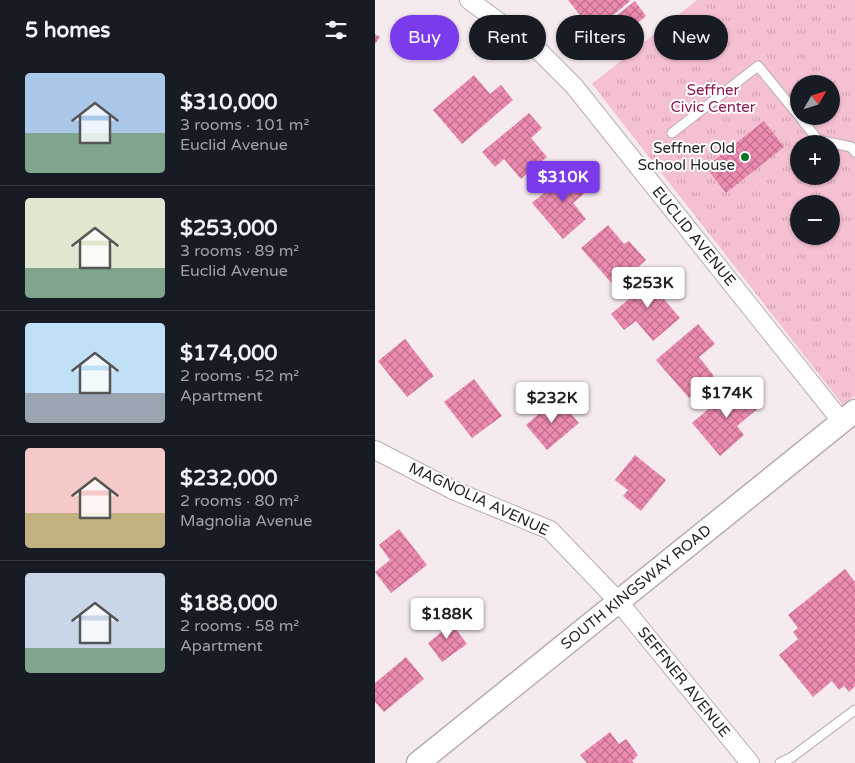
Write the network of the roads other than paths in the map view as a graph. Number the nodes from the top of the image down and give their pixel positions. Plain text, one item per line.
1 (473, 1) edge
2 (790, 105) edge
3 (806, 125) edge
4 (672, 133) dead end
5 (855, 152) edge
6 (848, 416) edge
7 (375, 450) edge
8 (618, 601) junction
9 (855, 710) edge
10 (418, 763) edge
11 (750, 763) edge
12 (780, 763) edge

1 - 6 street, EUCLID AVENUE
2 - 4 lane
3 - 5 lane
6 - 8 street, SOUTH KINGSWAY ROAD
7 - 8 street, MAGNOLIA AVENUE
8 - 10 street, SOUTH KINGSWAY ROAD
8 - 11 street, SEFFNER AVENUE
9 - 12 lane

